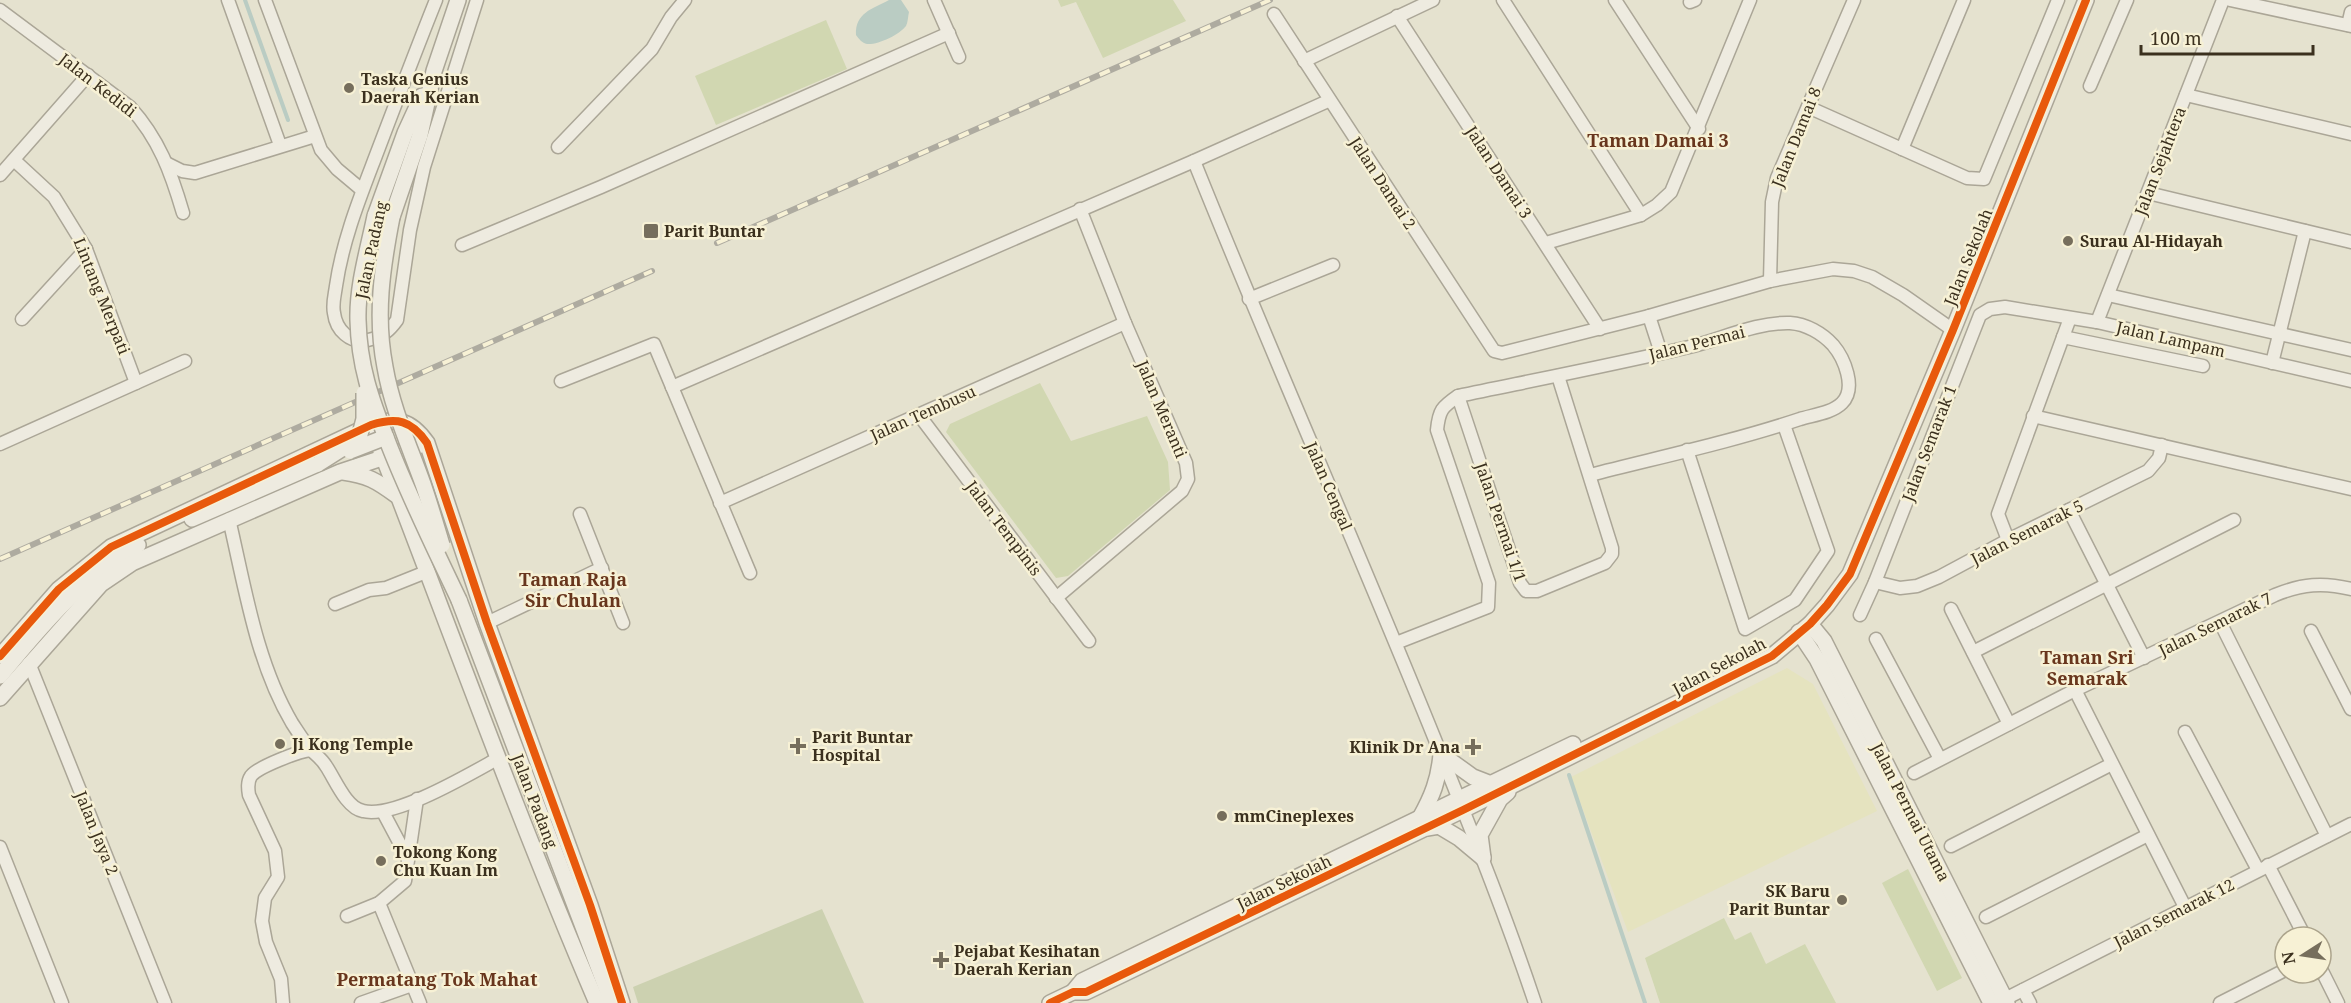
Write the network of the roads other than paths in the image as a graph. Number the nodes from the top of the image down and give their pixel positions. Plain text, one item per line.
1 (228, 0) edge
2 (266, 0) edge
3 (436, 0) edge
4 (458, 0) edge
5 (477, 0) edge
6 (934, 0) edge
7 (1433, 0) edge
8 (1503, 0) edge
9 (1615, 0) edge
10 (1750, 0) edge
11 (1854, 0) edge
12 (1964, 0) edge
13 (2058, 0) edge
14 (2086, 0) edge
15 (2127, 0) edge
16 (2223, 0) edge
17 (2230, 0) edge
18 (681, 5) edge
19 (2351, 12) edge
20 (1274, 14) dead end
21 (2, 15) edge
22 (1397, 16) junction
23 (2350, 26) edge
24 (949, 33) junction
25 (959, 57) dead end
26 (1304, 61) junction
27 (434, 71) junction
28 (88, 75) junction
29 (2090, 86) dead end
30 (2186, 96) junction
31 (1329, 101) junction
32 (1808, 107) junction
33 (1699, 129) junction
34 (2351, 134) edge
35 (315, 136) junction
36 (280, 145) junction
37 (558, 147) dead end
38 (1902, 149) junction
39 (14, 160) junction
40 (1194, 161) junction
41 (168, 164) junction
42 (0, 175) edge
43 (362, 190) junction
44 (2148, 193) junction
45 (1080, 209) junction
46 (183, 213) dead end
47 (1641, 215) junction
48 (2305, 231) junction
49 (493, 232) junction
50 (2351, 242) edge
51 (1546, 243) junction
52 (462, 245) dead end
53 (482, 246) dead end
54 (86, 249) junction
55 (1333, 266) dead end
56 (1770, 281) junction
57 (2108, 295) junction
58 (1249, 299) junction
59 (1990, 309) joint
60 (1649, 316) junction
61 (2070, 318) junction
62 (22, 319) dead end
63 (2097, 322) junction
64 (1125, 323) junction
65 (1599, 328) junction
66 (1953, 330) junction
67 (2280, 333) junction
68 (2063, 337) junction
69 (2351, 350) edge
70 (1660, 353) junction
71 (185, 361) dead end
72 (2272, 363) junction
73 (2203, 366) dead end
74 (1558, 376) junction
75 (364, 378) junction
76 (561, 381) dead end
77 (2351, 381) edge
78 (136, 383) junction
79 (672, 387) junction
80 (1458, 396) junction
81 (919, 415) junction
82 (2032, 416) junction
83 (371, 425) junction
84 (1784, 425) junction
85 (403, 431) junction
86 (386, 436) junction
87 (427, 443) junction
88 (0, 444) edge
89 (327, 444) junction
90 (2162, 445) junction
91 (1687, 450) junction
92 (383, 456) junction
93 (318, 464) junction
94 (340, 472) junction
95 (1590, 475) junction
96 (2351, 489) edge
97 (396, 495) junction
98 (720, 503) junction
99 (2069, 510) junction
100 (580, 514) dead end
101 (229, 519) junction
102 (2234, 520) dead end
103 (2008, 540) junction
104 (602, 568) junction
105 (426, 572) junction
106 (750, 573) dead end
107 (1875, 582) junction
108 (2107, 584) junction
109 (2351, 589) edge
110 (1056, 597) junction
111 (459, 600) junction
112 (335, 604) dead end
113 (1951, 609) dead end
114 (1860, 615) dead end
115 (2220, 622) junction
116 (487, 623) junction
117 (623, 623) dead end
118 (1805, 628) junction
119 (2311, 631) dead end
120 (1876, 639) dead end
121 (1089, 641) dead end
122 (1396, 644) junction
123 (1973, 652) junction
124 (0, 656) edge
125 (1772, 656) junction
126 (2144, 658) junction
127 (1817, 659) junction
128 (29, 663) junction
129 (0, 676) edge
130 (2075, 690) junction
131 (0, 698) edge
132 (2351, 708) edge
133 (2009, 724) junction
134 (2185, 732) dead end
135 (311, 750) junction
136 (1440, 754) junction
137 (497, 759) junction
138 (1940, 759) junction
139 (2112, 764) junction
140 (1914, 772) dead end
141 (1520, 782) junction
142 (1491, 784) junction
143 (417, 800) junction
144 (1461, 805) junction
145 (383, 812) junction
146 (1423, 823) junction
147 (2351, 824) edge
148 (2148, 835) junction
149 (2328, 836) junction
150 (1951, 846) dead end
151 (0, 847) edge
152 (1482, 858) junction
153 (408, 859) junction
154 (2263, 868) junction
155 (379, 903) junction
156 (2185, 908) junction
157 (347, 916) dead end
158 (1986, 917) dead end
159 (2298, 925) edge
160 (2273, 976) edge
161 (412, 985) junction
162 (2329, 985) edge
163 (2023, 990) junction
164 (2000, 1002) edge
165 (62, 1003) edge
166 (165, 1003) edge
167 (283, 1003) edge
168 (361, 1003) edge
169 (420, 1003) edge
170 (597, 1003) edge
171 (612, 1003) edge
172 (622, 1003) edge
173 (1050, 1003) edge
174 (1535, 1003) edge
175 (2030, 1003) edge
176 (2220, 1003) edge
177 (2338, 1003) edge

1 - 36 street
2 - 35 street
3 - 43 street
4 - 27 street, Jalan Padang
5 - 43 street
6 - 24 street
7 - 22 street
8 - 47 street
9 - 33 street
10 - 33 street
11 - 32 street, Jalan Damai 8
12 - 38 street
13 - 38 street
14 - 66 street, Jalan Sekolah
15 - 29 street
16 - 30 street, Jalan Sejahtera
17 - 23 street
18 - 37 street
19 - 23 street
20 - 26 street, Jalan Damai 2
21 - 28 street, Jalan Kedidi
22 - 26 street
22 - 51 street, Jalan Damai 3
24 - 25 street
24 - 49 street
26 - 31 street, Jalan Damai 2
27 - 75 street, Jalan Padang, bridge
27 - 85 street, Jalan Padang, bridge
28 - 39 street
28 - 41 street, Jalan Kedidi
30 - 34 street
30 - 44 street, Jalan Sejahtera
31 - 40 street
31 - 65 street, Jalan Damai 2
32 - 38 street
32 - 56 street, Jalan Damai 8
33 - 47 street
35 - 36 street
35 - 43 street
36 - 41 street
39 - 42 street
39 - 54 street, Lintang Merpati
40 - 45 street
40 - 58 street, Jalan Cengal
41 - 46 street, Jalan Kedidi
44 - 48 street
44 - 57 street, Jalan Sejahtera
45 - 64 street, Jalan Meranti
45 - 79 street
47 - 51 street
48 - 50 street
48 - 67 street
49 - 52 street
49 - 53 street
51 - 65 street, Jalan Damai 3
54 - 62 street
54 - 78 street, Lintang Merpati
55 - 58 street
56 - 60 street
56 - 66 street
57 - 63 street, Jalan Sejahtera
57 - 67 street
58 - 122 street, Jalan Cengal
59 - 61 street, Jalan Lampam
59 - 107 street, Jalan Semarak 1
60 - 65 street
60 - 70 street
61 - 63 street, Jalan Lampam
61 - 68 street
63 - 72 street, Jalan Lampam
64 - 81 street, Jalan Tembusu
64 - 110 street, Jalan Meranti
66 - 118 street, Jalan Sekolah
67 - 69 street
67 - 72 street
68 - 73 street
68 - 82 street
70 - 74 street, Jalan Permai
70 - 84 street, Jalan Permai
71 - 78 street
72 - 77 street, Jalan Lampam
74 - 80 street, Jalan Permai
74 - 95 street
75 - 86 street, Jalan Padang, bridge
75 - 93 street, bridge
76 - 79 street
78 - 88 street
79 - 98 street
80 - 95 street, Jalan Permai 1/1
80 - 122 street
81 - 98 street, Jalan Tembusu
81 - 110 street, Jalan Tempinis
82 - 90 street
82 - 103 street
83 - 87 street
83 - 89 street
83 - 92 street
84 - 91 street, Jalan Permai
84 - 91 street
85 - 86 street, bridge
85 - 111 street, Jalan Padang, bridge
86 - 93 street, bridge
86 - 111 street, Jalan Padang, bridge
87 - 92 street
87 - 116 street
89 - 94 street
89 - 124 street
90 - 96 street
90 - 99 street, Jalan Semarak 5
91 - 95 street, Jalan Permai
92 - 94 street
92 - 97 street
93 - 129 street
94 - 97 street
94 - 101 street
97 - 105 street
98 - 106 street
99 - 103 street, Jalan Semarak 5
99 - 108 street
100 - 104 street
101 - 128 street
101 - 135 street
102 - 108 street
103 - 107 street, Jalan Semarak 5
104 - 116 street
104 - 117 street
105 - 112 street
105 - 137 street
107 - 114 street, Jalan Semarak 1
108 - 123 street
108 - 126 street
109 - 115 street, Jalan Semarak 7
110 - 121 street, Jalan Tempinis
111 - 171 street, Jalan Padang
113 - 123 street
115 - 126 street, Jalan Semarak 7
115 - 149 street
116 - 172 street
118 - 125 street, Jalan Sekolah
118 - 127 street, Jalan Permai Utama
118 - 142 street, Jalan Sekolah
118 - 164 street, Jalan Permai Utama
119 - 132 street
120 - 138 street
122 - 136 street, Jalan Cengal
123 - 133 street
125 - 127 street
125 - 141 street, Jalan Sekolah
126 - 130 street, Jalan Semarak 7
127 - 164 street, Jalan Permai Utama
128 - 131 street
128 - 166 street, Jalan Jaya 2
130 - 133 street, Jalan Semarak 7
130 - 139 street
133 - 138 street, Jalan Semarak 7
134 - 154 street
135 - 145 street
135 - 167 street
136 - 142 street
136 - 144 street, Jalan Cengal
136 - 146 street
137 - 143 street
137 - 170 street
138 - 140 street, Jalan Semarak 7
139 - 148 street
139 - 150 street
141 - 144 street, Jalan Sekolah
141 - 152 street
142 - 144 street, Jalan Sekolah
143 - 145 street
143 - 153 street
144 - 146 street, Jalan Sekolah
144 - 152 street, Jalan Cengal
145 - 153 street
146 - 152 street
146 - 173 street, Jalan Sekolah
147 - 149 street, Jalan Semarak 12
148 - 156 street
148 - 158 street
149 - 154 street, Jalan Semarak 12
151 - 165 street
152 - 174 street, Jalan Cengal
153 - 155 street
154 - 156 street, Jalan Semarak 12
154 - 159 street
155 - 157 street
155 - 161 street
156 - 163 street, Jalan Semarak 12
160 - 176 street
161 - 168 street
161 - 169 street
162 - 177 street
163 - 164 street, Jalan Semarak 12
163 - 175 street

